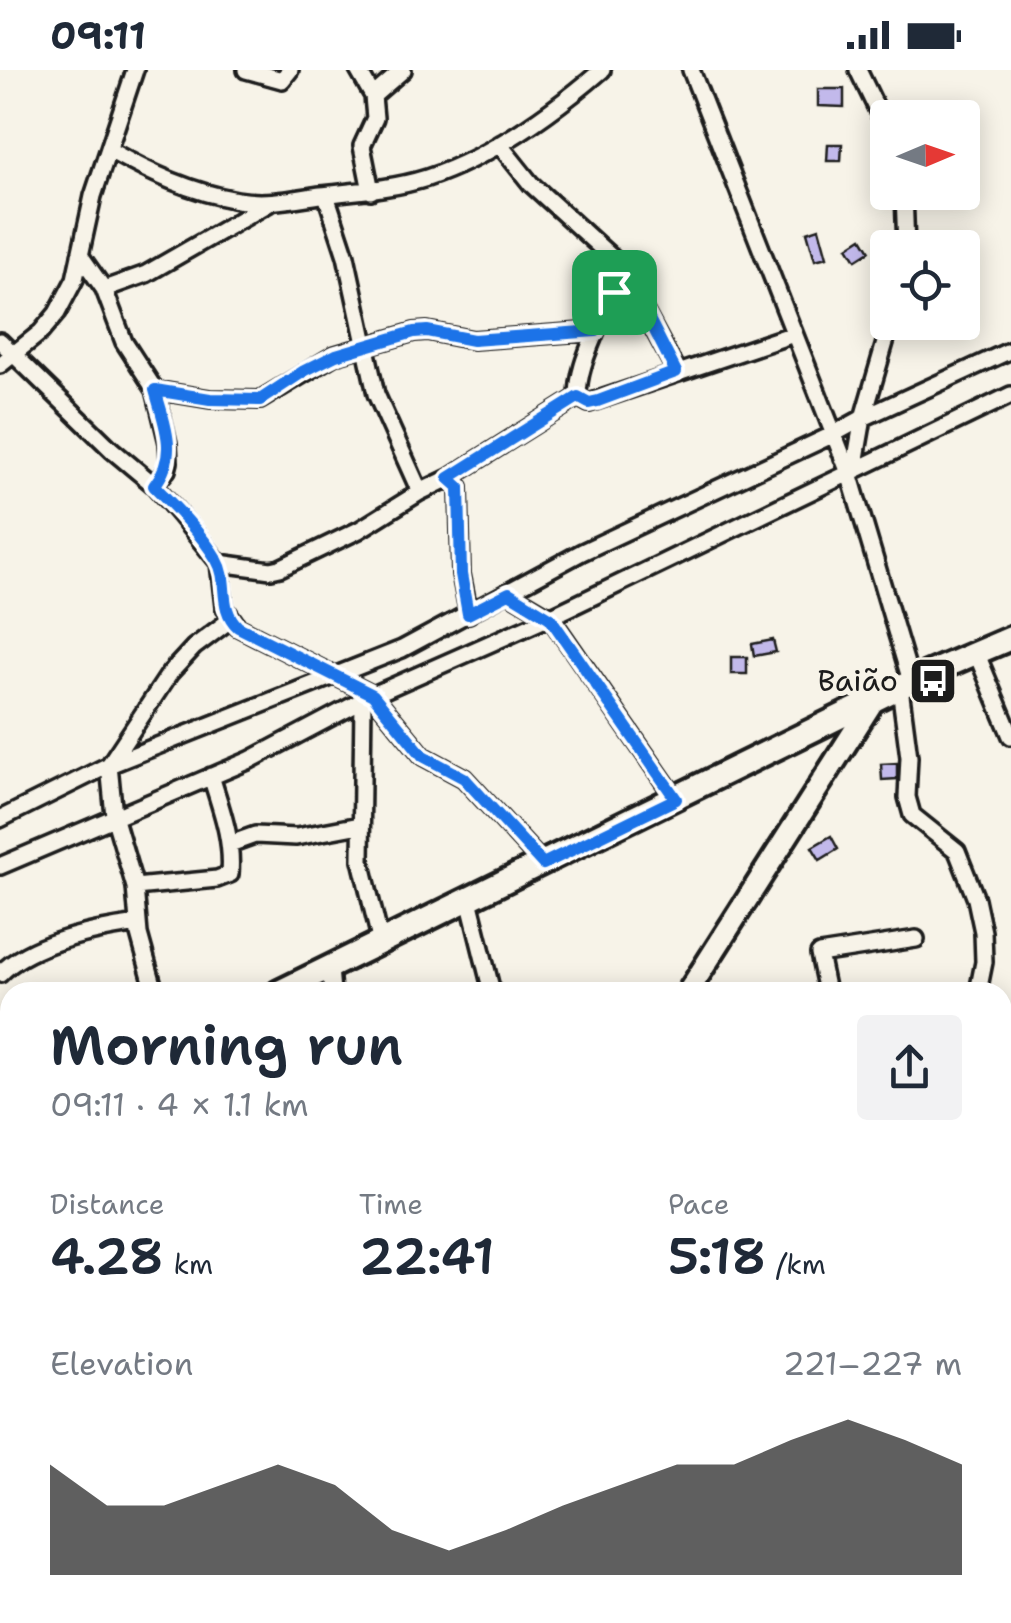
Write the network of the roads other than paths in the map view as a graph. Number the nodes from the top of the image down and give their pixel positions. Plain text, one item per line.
1 (135, 70) edge
2 (246, 70) edge
3 (290, 70) edge
4 (358, 70) edge
5 (403, 70) edge
6 (602, 70) edge
7 (690, 70) edge
8 (858, 70) edge
9 (373, 96) junction
10 (873, 100) edge
11 (499, 144) junction
12 (109, 150) junction
13 (371, 191) junction
14 (326, 194) junction
15 (272, 202) junction
16 (80, 256) junction
17 (625, 272) junction
18 (104, 289) junction
19 (596, 331) junction
20 (794, 334) junction
21 (885, 340) edge
22 (0, 341) edge
23 (366, 344) junction
24 (1011, 350) edge
25 (16, 354) junction
26 (0, 364) edge
27 (676, 372) junction
28 (155, 390) junction
29 (1011, 396) edge
30 (578, 397) junction
31 (863, 418) junction
32 (832, 435) junction
33 (852, 472) junction
34 (449, 478) junction
35 (154, 486) junction
36 (420, 492) junction
37 (219, 563) junction
38 (509, 593) junction
39 (468, 614) junction
40 (550, 618) junction
41 (230, 620) junction
42 (1011, 638) edge
43 (976, 652) junction
44 (336, 676) junction
45 (906, 684) junction
46 (368, 698) junction
47 (872, 703) junction
48 (1011, 736) edge
49 (109, 764) junction
50 (212, 776) junction
51 (676, 799) junction
52 (114, 816) junction
53 (0, 819) edge
54 (360, 825) junction
55 (230, 844) junction
56 (543, 864) junction
57 (0, 866) edge
58 (135, 887) junction
59 (469, 900) junction
60 (138, 924) junction
61 (916, 939) dead end
62 (381, 943) junction
63 (330, 968) junction
64 (0, 974) edge
65 (152, 982) edge
66 (300, 982) edge
67 (331, 982) edge
68 (490, 982) edge
69 (694, 982) edge
70 (825, 982) edge
71 (980, 982) edge

1 - 12 street
2 - 3 street
4 - 9 street
5 - 9 street
6 - 11 street
7 - 20 street
8 - 10 street
9 - 13 street
11 - 13 street
11 - 17 street
12 - 15 street
12 - 16 street
13 - 14 street
14 - 15 street
14 - 23 street
15 - 18 street
16 - 18 street
16 - 25 street
17 - 19 street
17 - 27 street
18 - 28 street
19 - 23 street
19 - 30 street
20 - 27 street
20 - 32 street
21 - 31 street
22 - 25 street
23 - 28 street
23 - 36 street
24 - 31 street
25 - 26 street
25 - 35 street
27 - 30 street
28 - 35 street
29 - 33 street
30 - 34 street
31 - 32 street
31 - 33 street
32 - 33 street
32 - 38 street
33 - 40 street
33 - 45 street
34 - 36 street
34 - 39 street
35 - 37 street
36 - 37 street
37 - 41 street
38 - 39 street
38 - 40 street
39 - 44 street
40 - 46 street
40 - 51 street
41 - 44 street
41 - 49 street
42 - 43 main road
43 - 45 main road
43 - 48 street
44 - 46 street
44 - 49 street
45 - 47 main road
45 - 71 street
46 - 50 street
46 - 54 street
46 - 56 street
47 - 51 main road
47 - 69 street
49 - 52 street
49 - 53 street
50 - 52 street
50 - 55 street
51 - 56 main road
52 - 57 street
52 - 58 street
54 - 55 street
54 - 62 street
55 - 58 street
56 - 59 main road
58 - 60 street
59 - 62 main road
59 - 68 street
60 - 64 street
60 - 65 street
61 - 70 street
62 - 63 main road
63 - 66 main road
63 - 67 street

